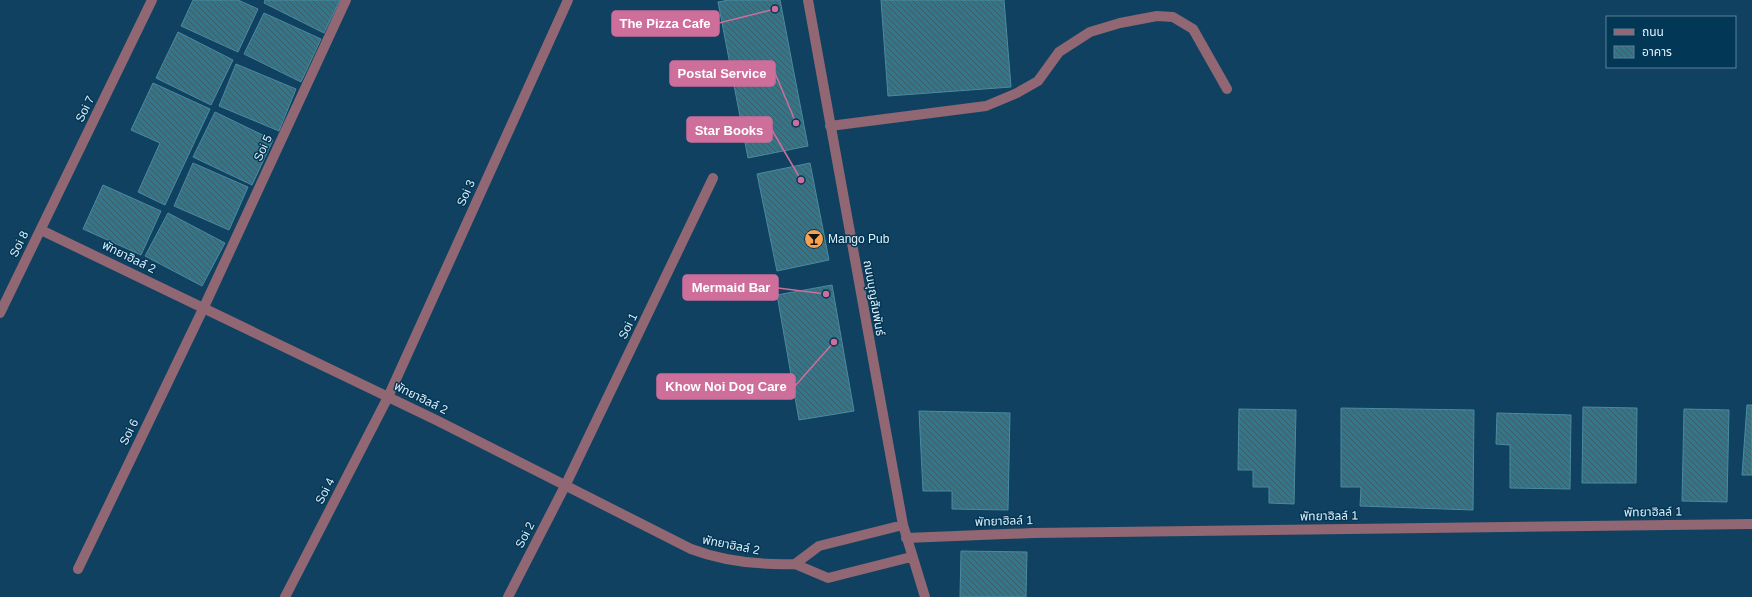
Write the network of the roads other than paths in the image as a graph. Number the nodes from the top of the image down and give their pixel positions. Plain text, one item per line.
1 (152, 0) edge
2 (346, 0) edge
3 (568, 0) edge
4 (808, 0) edge
5 (1227, 89) dead end
6 (830, 126) junction
7 (713, 178) dead end
8 (41, 230) junction
9 (204, 307) junction
10 (0, 313) edge
11 (388, 397) junction
12 (566, 484) junction
13 (1752, 524) edge
14 (903, 525) junction
15 (906, 538) junction
16 (911, 557) junction
17 (795, 564) junction
18 (78, 569) dead end
19 (285, 597) edge
20 (508, 597) edge
21 (925, 597) edge

1 - 8 street, Soi 7
2 - 9 street, Soi 5
3 - 11 street, Soi 3
4 - 6 street, ถนนบุญสัมพันธ์
5 - 6 street
6 - 14 street, ถนนบุญสัมพันธ์
7 - 12 street, Soi 1
8 - 9 street, พัทยาฮิลล์ 2
8 - 10 street, Soi 8
9 - 11 street, พัทยาฮิลล์ 2
9 - 18 street, Soi 6
11 - 12 street, พัทยาฮิลล์ 2
11 - 19 street, Soi 4
12 - 17 street, พัทยาฮิลล์ 2
12 - 20 street, Soi 2
13 - 15 street, พัทยาฮิลล์ 1
14 - 15 street, ถนนบุญสัมพันธ์
14 - 17 street
15 - 16 street, ถนนบุญสัมพันธ์
16 - 17 street, พัทยาฮิลล์ 2
16 - 21 street, ถนนบุญสัมพันธ์

